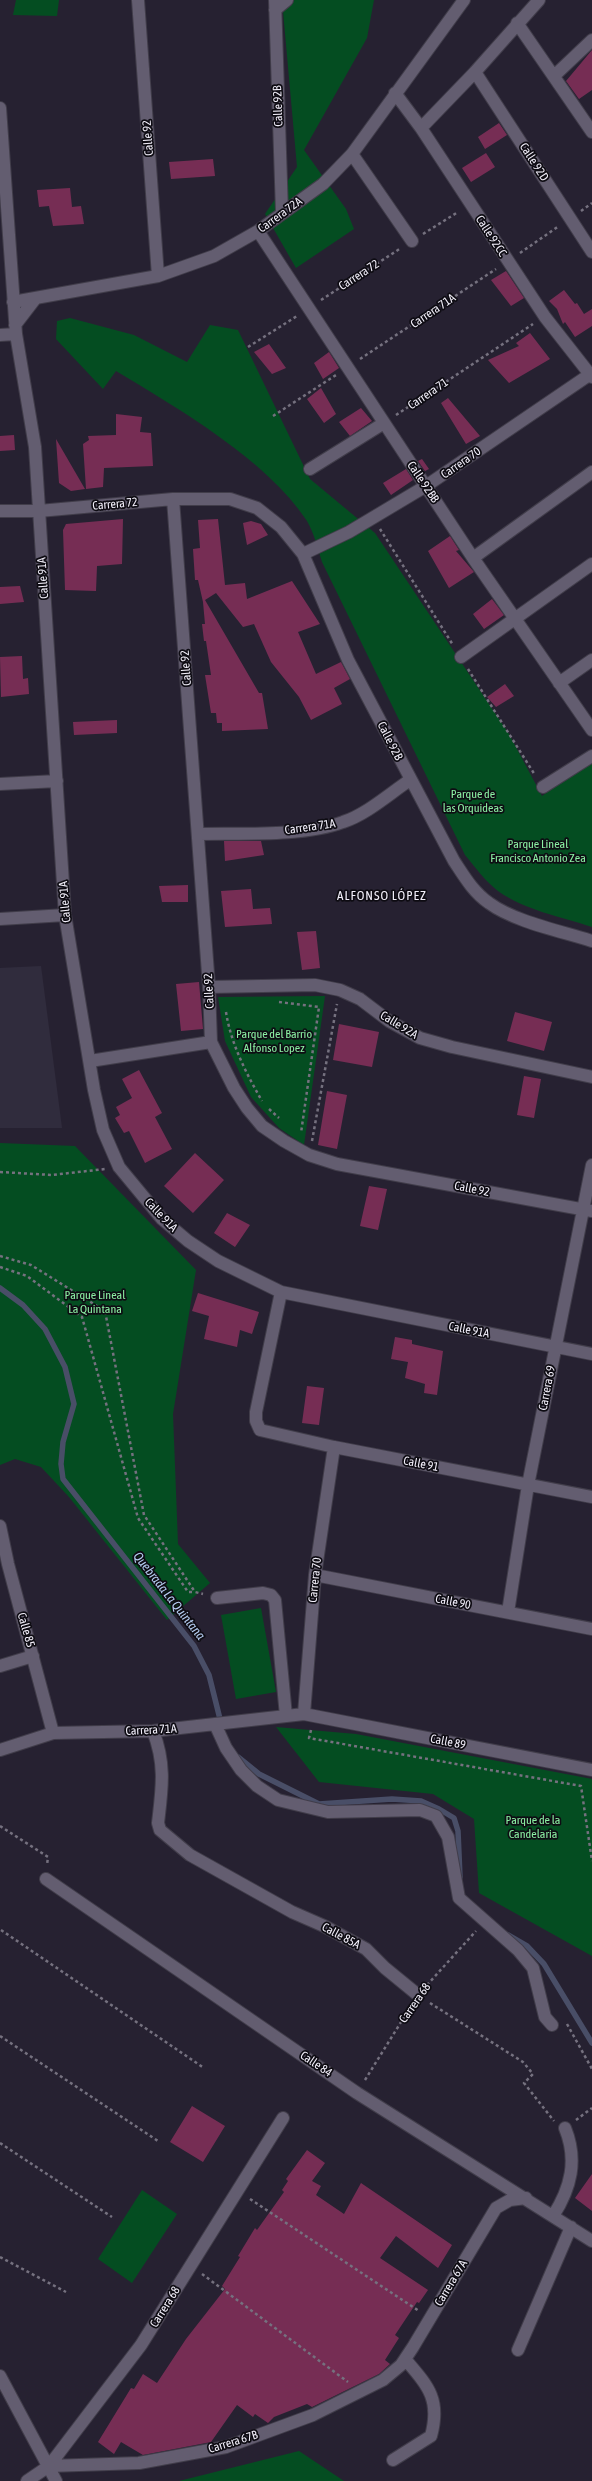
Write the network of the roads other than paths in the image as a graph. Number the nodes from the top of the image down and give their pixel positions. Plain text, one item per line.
1 (138, 0) edge
2 (286, 0) edge
3 (464, 0) edge
4 (539, 0) edge
5 (275, 5) edge
6 (517, 23) junction
7 (592, 40) edge
8 (475, 72) junction
9 (554, 76) junction
10 (395, 93) junction
11 (0, 108) edge
12 (421, 128) junction
13 (592, 132) edge
14 (352, 154) junction
15 (284, 211) junction
16 (258, 231) junction
17 (412, 241) road end
18 (592, 252) edge
19 (158, 276) junction
20 (35, 299) junction
21 (13, 302) junction
22 (15, 329) junction
23 (0, 335) edge
24 (591, 374) edge
25 (384, 423) junction
26 (310, 469) dead end
27 (592, 472) edge
28 (426, 486) junction
29 (173, 498) junction
30 (230, 499) joint
31 (0, 511) edge
32 (39, 511) junction
33 (303, 554) junction
34 (473, 558) junction
35 (592, 564) edge
36 (514, 619) junction
37 (461, 657) dead end
38 (592, 660) edge
39 (559, 683) junction
40 (592, 730) edge
41 (592, 756) edge
42 (410, 780) junction
43 (57, 781) junction
44 (0, 784) edge
45 (543, 787) dead end
46 (198, 834) junction
47 (65, 915) junction
48 (0, 919) edge
49 (592, 941) edge
50 (209, 987) junction
51 (211, 1042) junction
52 (90, 1061) junction
53 (592, 1077) edge
54 (592, 1165) edge
55 (587, 1211) edge
56 (281, 1292) junction
57 (554, 1347) junction
58 (592, 1354) edge
59 (334, 1447) junction
60 (528, 1485) junction
61 (592, 1497) edge
62 (0, 1526) edge
63 (4, 1565) edge
64 (314, 1576) junction
65 (217, 1598) road end
66 (508, 1612) junction
67 (592, 1629) edge
68 (33, 1656) junction
69 (0, 1666) edge
70 (309, 1715) junction
71 (286, 1716) junction
72 (216, 1724) junction
73 (154, 1731) junction
74 (54, 1733) junction
75 (0, 1750) edge
76 (592, 1770) edge
77 (46, 1879) dead end
78 (418, 1995) road end
79 (552, 2025) road end
80 (283, 2118) dead end
81 (561, 2127) road end
82 (526, 2198) junction
83 (553, 2216) junction
84 (571, 2227) junction
85 (592, 2241) edge
86 (518, 2350) dead end
87 (405, 2359) junction
88 (0, 2376) edge
89 (383, 2380) joint
90 (393, 2460) dead end
91 (49, 2466) junction
92 (27, 2481) edge
93 (56, 2481) edge

1 - 19 street, Calle 92
2 - 5 street
3 - 10 street, Carrera 72A
4 - 6 street
5 - 15 street, Calle 92B
6 - 8 street
6 - 9 street
7 - 9 street
8 - 12 street
8 - 18 street, Calle 92D
9 - 13 street
10 - 12 street, Calle 92CC
10 - 14 street, Carrera 72A
11 - 21 street, Calle 91A
12 - 24 street, Calle 92CC
14 - 15 street, Carrera 72A
14 - 17 street
15 - 16 street, Carrera 72A
16 - 19 street, Carrera 72A
16 - 25 street, Calle 92BB
19 - 20 street, Carrera 72A
20 - 21 street, Carrera 72A
20 - 22 street
21 - 22 street, Calle 91A
22 - 23 street
22 - 32 street, Calle 91A
24 - 28 street, Carrera 70
25 - 26 street
25 - 28 street, Calle 92BB
27 - 34 street
28 - 33 street, Carrera 70
28 - 34 street, Calle 92BB
29 - 30 street, Carrera 72
29 - 32 street, Carrera 72
29 - 46 street, Calle 92
30 - 33 street, Calle 92B
31 - 32 street, Carrera 72
32 - 43 street, Calle 91A
33 - 42 street, Calle 92B
34 - 36 street, Calle 92BB
35 - 36 street
36 - 37 street
36 - 39 street, Calle 92BB
38 - 39 street
39 - 40 street, Calle 92BB
41 - 45 street
42 - 46 street, Carrera 71A
42 - 49 street, Calle 92B
43 - 44 street
43 - 47 street, Calle 91A
46 - 50 street, Calle 92
47 - 48 street
47 - 52 street, Calle 91A
50 - 51 street, Calle 92
50 - 53 street, Calle 92A
51 - 52 street
51 - 55 street, Calle 92
52 - 56 street, Calle 91A
54 - 55 street, Carrera 69
55 - 57 street, Carrera 69
56 - 57 street, Calle 91A
56 - 59 street, Calle 91
57 - 58 street, Calle 91A
57 - 60 street, Carrera 69
59 - 60 street, Calle 91
59 - 64 street, Carrera 70
60 - 61 street, Calle 91
60 - 66 street, Carrera 69
62 - 63 street, Calle 85
63 - 68 street, Calle 85
64 - 66 street, Calle 90
64 - 70 street, Carrera 70
65 - 71 street
66 - 67 street, Calle 90
68 - 69 street
68 - 74 street, Calle 85
70 - 71 street, Carrera 71A
70 - 76 street, Calle 89
71 - 72 street, Carrera 71A
72 - 73 street, Carrera 71A
72 - 79 street
73 - 74 street, Carrera 71A
73 - 78 street, Calle 85A
74 - 75 street, Carrera 71A
77 - 82 street, Calle 84
80 - 91 street, Carrera 68
81 - 83 street
82 - 83 street, Calle 84
82 - 87 street, Carrera 67A
83 - 84 street, Calle 84
84 - 85 street, Calle 84
84 - 86 street
87 - 89 street, Carrera 67A
87 - 90 street
88 - 91 street
89 - 91 street, Carrera 67B
91 - 92 street, Carrera 68
91 - 93 street

